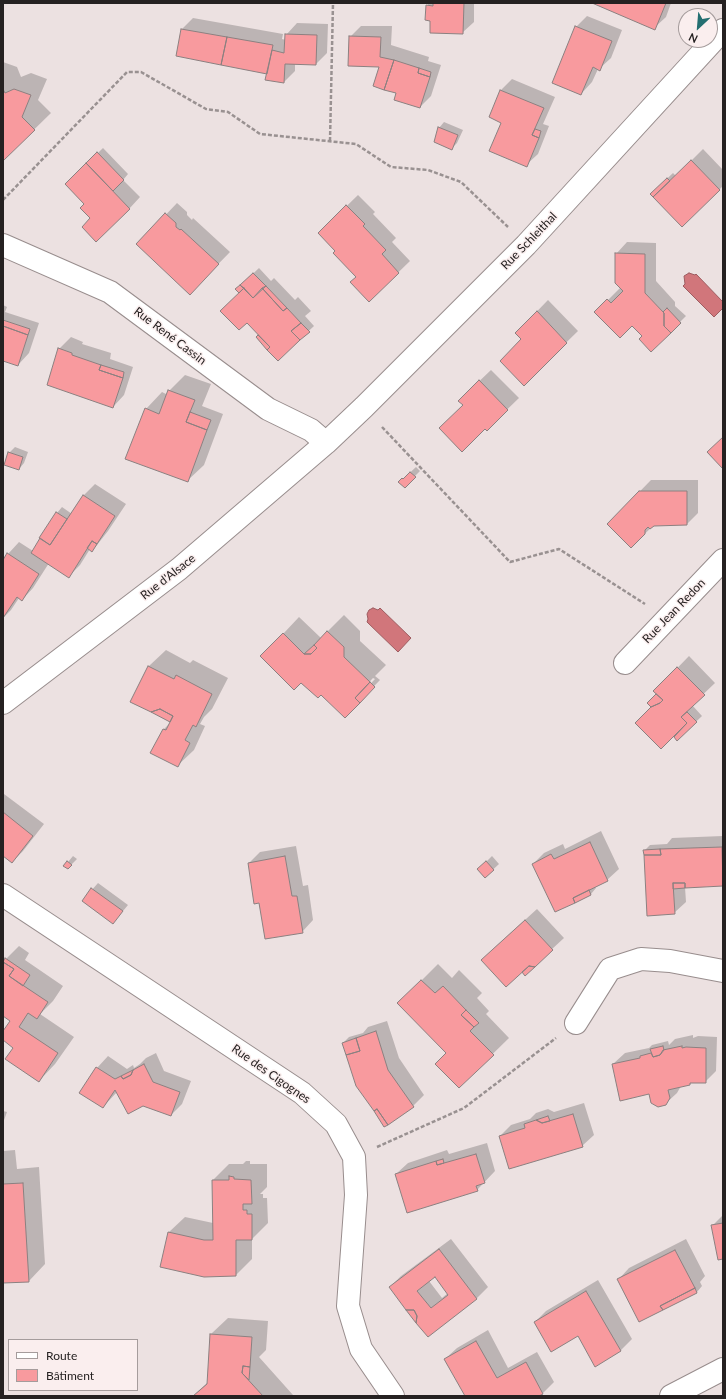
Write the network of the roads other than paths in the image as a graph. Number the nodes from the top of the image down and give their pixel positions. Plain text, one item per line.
1 (723, 30) edge
2 (3, 245) edge
3 (326, 443) junction
4 (723, 560) edge
5 (625, 663) dead end
6 (3, 703) edge
7 (3, 895) edge
8 (723, 971) edge
9 (576, 1023) road end
10 (723, 1369) edge
11 (393, 1396) edge
12 (671, 1396) edge

1 - 3 street, Rue Schleithal
2 - 3 street, Rue René Cassin
3 - 6 street, Rue d'Alsace
4 - 5 street, Rue Jean Redon
7 - 11 street, Rue des Cigognes
8 - 9 street
10 - 12 street

